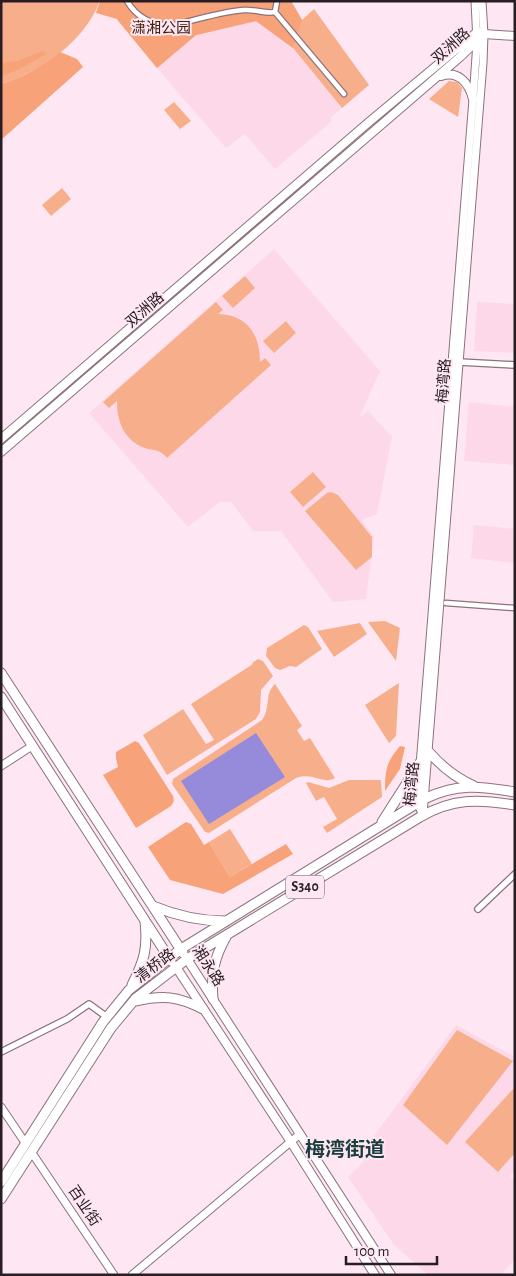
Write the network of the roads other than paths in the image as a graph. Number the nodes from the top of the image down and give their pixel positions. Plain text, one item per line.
1 (127, 1) edge
2 (277, 1) edge
3 (475, 1) edge
4 (482, 1) edge
5 (275, 12) junction
6 (481, 33) junction
7 (515, 36) edge
8 (477, 42) junction
9 (436, 78) junction
10 (408, 89) junction
11 (344, 94) dead end
12 (414, 96) junction
13 (473, 99) junction
14 (459, 362) junction
15 (515, 365) edge
16 (1, 439) edge
17 (1, 452) edge
18 (446, 603) dead end
19 (515, 608) edge
20 (1, 673) edge
21 (1, 698) edge
22 (32, 746) junction
23 (425, 757) junction
24 (1, 766) edge
25 (474, 786) junction
26 (515, 792) edge
27 (421, 801) junction
28 (515, 805) edge
29 (423, 815) junction
30 (379, 827) junction
31 (515, 874) edge
32 (153, 906) junction
33 (478, 910) dead end
34 (144, 919) junction
35 (226, 922) junction
36 (229, 934) junction
37 (181, 949) junction
38 (169, 957) junction
39 (187, 959) junction
40 (176, 967) junction
41 (129, 990) junction
42 (213, 999) junction
43 (134, 1000) junction
44 (203, 1009) junction
45 (106, 1017) junction
46 (1, 1052) edge
47 (1, 1107) edge
48 (300, 1134) junction
49 (290, 1142) junction
50 (26, 1144) junction
51 (32, 1153) junction
52 (1, 1182) edge
53 (1, 1199) edge
54 (114, 1275) edge
55 (132, 1275) edge
56 (375, 1275) edge
57 (390, 1275) edge

1 - 5 street
2 - 5 street
3 - 6 street, 梅湾路
4 - 6 street, 梅湾路
5 - 11 street
6 - 7 main road
6 - 8 main road, 双洲路
6 - 10 main road, 双洲路
6 - 14 street, 梅湾路
8 - 9 main road, 双洲路
8 - 13 street, 梅湾路
9 - 12 main road, 双洲路
9 - 13 main road
10 - 12 main road
10 - 16 main road, 双洲路
12 - 17 main road, 双洲路
13 - 23 street, 梅湾路
14 - 15 street
14 - 23 street, 梅湾路
18 - 19 street
20 - 32 main road, 湘永路
21 - 22 main road, 湘永路
22 - 24 street
22 - 34 main road, 湘永路
23 - 25 main road
23 - 27 street, 梅湾路
23 - 30 main road
25 - 26 main road, S340
25 - 27 main road, S340
27 - 29 street, 梅湾路
27 - 30 main road, 清桥路 / S340
28 - 29 main road, S340
29 - 36 main road, 清桥路 / S340
30 - 35 main road, 清桥路 / S340
31 - 33 street
32 - 35 main road
32 - 37 main road, 湘永路
34 - 38 main road, 湘永路
34 - 41 main road
35 - 36 main road
35 - 37 main road, 清桥路
36 - 39 main road, 清桥路 / S340
36 - 42 main road
37 - 38 main road, 清桥路
37 - 39 main road, 湘永路
38 - 40 main road, 湘永路
38 - 41 main road, 清桥路
39 - 40 main road, 清桥路 / S340
39 - 42 main road, 湘永路
40 - 43 main road, 清桥路
40 - 44 main road, 湘永路
41 - 43 main road
41 - 45 main road, 清桥路
42 - 48 main road, 湘永路
43 - 44 main road
43 - 51 main road, 清桥路
44 - 49 main road, 湘永路
45 - 46 street
45 - 50 main road, 清桥路
47 - 50 street
48 - 49 street
48 - 57 main road, 湘永路
49 - 55 street
49 - 56 main road, 湘永路
50 - 52 main road, 清桥路
51 - 53 main road, 清桥路
51 - 54 street, 百业街

